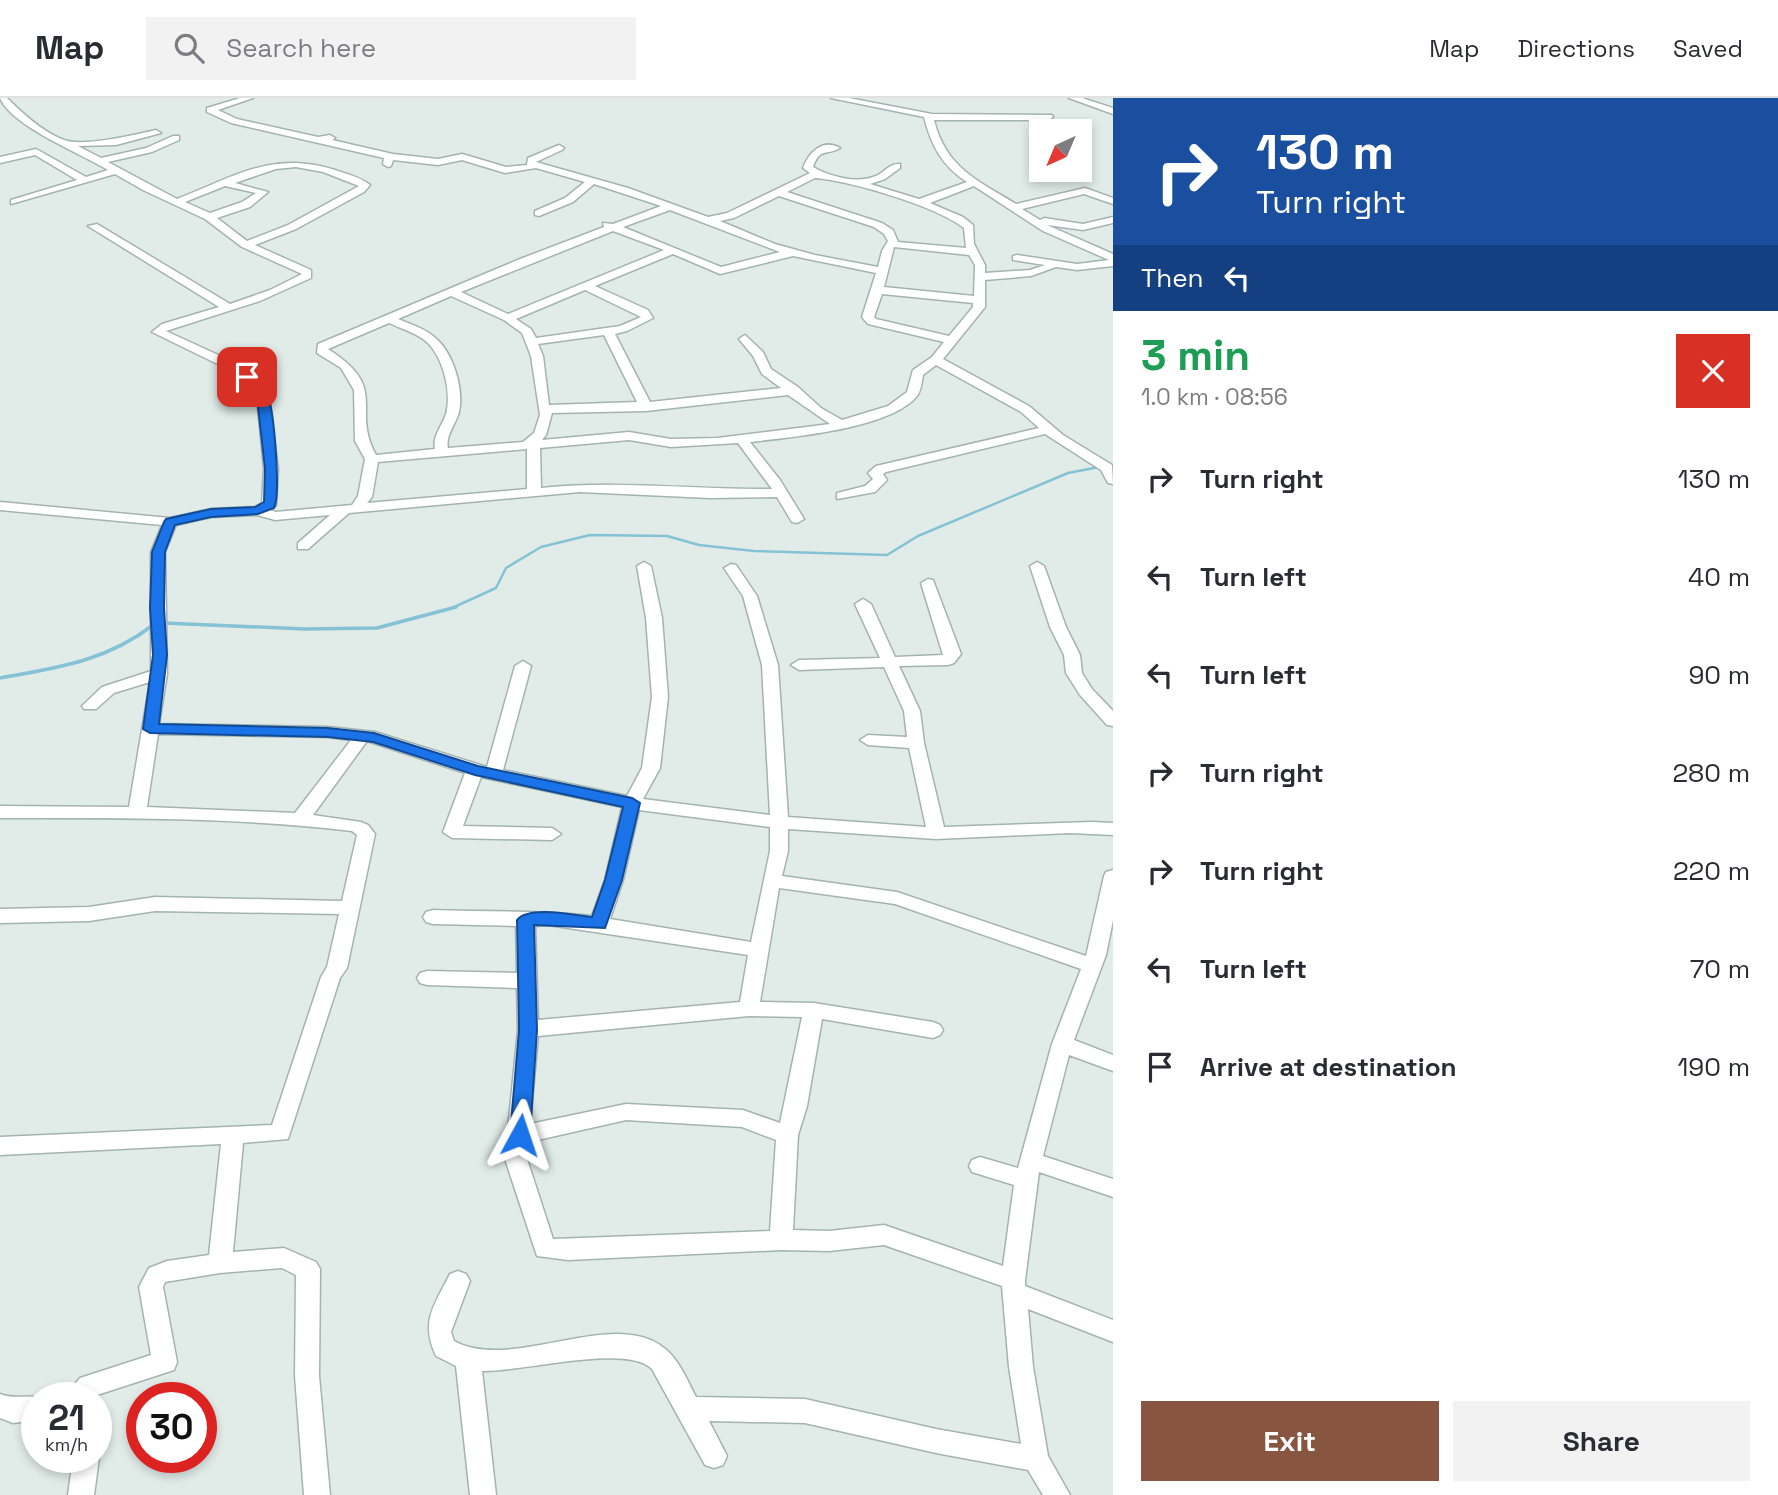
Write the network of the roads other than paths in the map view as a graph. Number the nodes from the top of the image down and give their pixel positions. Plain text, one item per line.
1 (2, 98) edge
2 (249, 98) edge
3 (835, 98) edge
4 (1073, 98) edge
5 (872, 104) junction
6 (1112, 110) edge
7 (855, 112) dead end
8 (930, 117) junction
9 (1049, 117) dead end
10 (156, 132) dead end
11 (176, 138) dead end
12 (330, 138) dead end
13 (318, 140) junction
14 (65, 144) junction
15 (559, 148) dead end
16 (835, 148) dead end
17 (0, 160) edge
18 (99, 161) junction
19 (534, 166) junction
20 (897, 166) dead end
21 (114, 171) junction
22 (820, 175) junction
23 (85, 181) junction
24 (215, 181) dead end
25 (591, 182) junction
26 (227, 184) junction
27 (859, 185) junction
28 (973, 186) junction
29 (776, 192) junction
30 (180, 201) junction
31 (1113, 201) edge
32 (15, 202) dead end
33 (921, 202) junction
34 (668, 207) junction
35 (1013, 208) junction
36 (539, 213) dead end
37 (209, 217) junction
38 (1113, 220) edge
39 (598, 221) dead end
40 (714, 221) junction
41 (1033, 221) junction
42 (93, 226) dead end
43 (611, 227) junction
44 (891, 244) junction
45 (246, 245) junction
46 (673, 250) junction
47 (972, 252) junction
48 (802, 254) junction
49 (1017, 258) dead end
50 (1113, 261) edge
51 (1058, 265) junction
52 (882, 271) junction
53 (979, 277) junction
54 (587, 287) junction
55 (878, 290) junction
56 (452, 292) junction
57 (979, 300) junction
58 (226, 306) junction
59 (388, 318) junction
60 (508, 318) junction
61 (608, 331) junction
62 (745, 339) dead end
63 (951, 340) junction
64 (531, 342) junction
65 (936, 360) junction
66 (794, 390) junction
67 (646, 407) junction
68 (544, 409) junction
69 (841, 425) junction
70 (1049, 429) junction
71 (741, 439) junction
72 (538, 441) junction
73 (442, 452) junction
74 (372, 459) junction
75 (1113, 480) edge
76 (534, 492) junction
77 (780, 493) junction
78 (842, 496) dead end
79 (0, 506) edge
80 (352, 508) junction
81 (258, 510) junction
82 (797, 519) dead end
83 (170, 522) junction
84 (303, 546) dead end
85 (644, 566) dead end
86 (1037, 566) dead end
87 (731, 568) dead end
88 (928, 583) dead end
89 (863, 604) dead end
90 (891, 664) junction
91 (799, 665) dead end
92 (523, 666) dead end
93 (159, 674) junction
94 (90, 706) dead end
95 (1113, 721) edge
96 (150, 729) junction
97 (362, 736) junction
98 (868, 740) dead end
99 (916, 743) junction
100 (475, 770) junction
101 (494, 774) junction
102 (632, 803) junction
103 (0, 812) edge
104 (136, 813) junction
105 (301, 818) junction
106 (779, 822) junction
107 (1113, 829) edge
108 (936, 833) junction
109 (552, 834) dead end
110 (1113, 876) edge
111 (771, 881) junction
112 (351, 908) junction
113 (0, 916) edge
114 (433, 917) dead end
115 (526, 920) junction
116 (598, 923) junction
117 (758, 950) junction
118 (1100, 960) edge
119 (427, 978) dead end
120 (527, 981) junction
121 (749, 1009) junction
122 (814, 1010) junction
123 (528, 1030) junction
124 (933, 1030) dead end
125 (1062, 1044) junction
126 (1113, 1063) edge
127 (233, 1134) junction
128 (520, 1135) junction
129 (787, 1135) junction
130 (0, 1146) edge
131 (981, 1166) dead end
132 (1029, 1170) junction
133 (1113, 1188) edge
134 (781, 1240) junction
135 (220, 1264) junction
136 (458, 1281) dead end
137 (1014, 1286) junction
138 (1113, 1331) edge
139 (468, 1359) junction
140 (102, 1382) edge
141 (0, 1406) edge
142 (687, 1409) junction
143 (21, 1410) edge
144 (714, 1456) dead end
145 (1036, 1459) junction
146 (84, 1473) edge
147 (81, 1495) edge
148 (317, 1495) edge
149 (484, 1495) edge
150 (1057, 1495) edge

1 - 14 street
2 - 13 street
3 - 5 street
4 - 6 street
5 - 7 street
5 - 8 street
8 - 9 street
8 - 28 street
10 - 14 street
11 - 18 street
12 - 13 street
13 - 19 street
14 - 18 street
15 - 19 street
16 - 22 street
17 - 23 street
18 - 21 street
19 - 25 street
20 - 27 street
21 - 23 street
21 - 30 street
22 - 27 street
22 - 29 street
23 - 32 street
24 - 26 street
25 - 34 street
25 - 36 street
26 - 30 street
26 - 37 street
26 - 45 street
27 - 33 street
28 - 33 street
28 - 35 street
29 - 40 street
29 - 44 street
30 - 37 street
31 - 35 street
33 - 47 street
34 - 40 street
34 - 43 street
35 - 41 street
37 - 45 street
38 - 41 street
39 - 43 street
40 - 48 street
41 - 50 street
42 - 58 street
43 - 46 street
43 - 56 street
44 - 47 street
44 - 52 street
45 - 58 street
46 - 48 street
46 - 54 street
47 - 53 street
48 - 52 street
49 - 51 street
50 - 51 street
51 - 53 street
52 - 55 street
53 - 57 street
54 - 60 street
54 - 61 street
55 - 57 street
55 - 63 street
56 - 59 street
56 - 60 street
57 - 63 street
58 - 81 street
59 - 73 street
59 - 74 street
60 - 64 street
61 - 64 street
61 - 67 street
62 - 66 street
63 - 65 street
64 - 68 street
65 - 69 street
65 - 70 street
66 - 67 street
66 - 69 street
67 - 68 street
68 - 72 street
69 - 71 street
70 - 75 street
70 - 78 street
71 - 72 street
71 - 77 street
72 - 73 street
72 - 76 street
73 - 74 street
74 - 80 street
76 - 77 street
76 - 80 street
77 - 82 street
79 - 83 street
80 - 81 street
80 - 84 street
81 - 83 street
83 - 93 street
85 - 102 street
86 - 95 street
87 - 106 street
88 - 90 street
89 - 90 street
90 - 91 street
90 - 99 street
92 - 101 street
93 - 94 street
93 - 96 street
96 - 97 street
96 - 104 street
97 - 100 street
97 - 105 street
98 - 99 street
99 - 108 street
100 - 101 street
100 - 109 street
101 - 102 street
102 - 106 street
102 - 116 street
103 - 104 street
104 - 105 street
105 - 112 street
106 - 108 street
106 - 111 street
107 - 108 street
110 - 118 street
111 - 117 street
111 - 118 street
112 - 113 street
112 - 127 street
114 - 115 street
115 - 116 street
115 - 120 street
116 - 117 street
117 - 121 street
118 - 125 street
119 - 120 street
120 - 123 street
121 - 122 street
121 - 123 street
122 - 124 street
122 - 129 street
123 - 128 street
125 - 126 street
125 - 132 street
127 - 130 street
127 - 135 street
128 - 129 street
128 - 134 street
129 - 134 street
131 - 132 street
132 - 133 street
132 - 137 street
134 - 137 street
135 - 140 street
135 - 148 street
136 - 139 street
137 - 138 street
137 - 145 street
139 - 142 street
139 - 149 street
141 - 143 street
142 - 144 street
142 - 145 street
145 - 150 street
146 - 147 street

